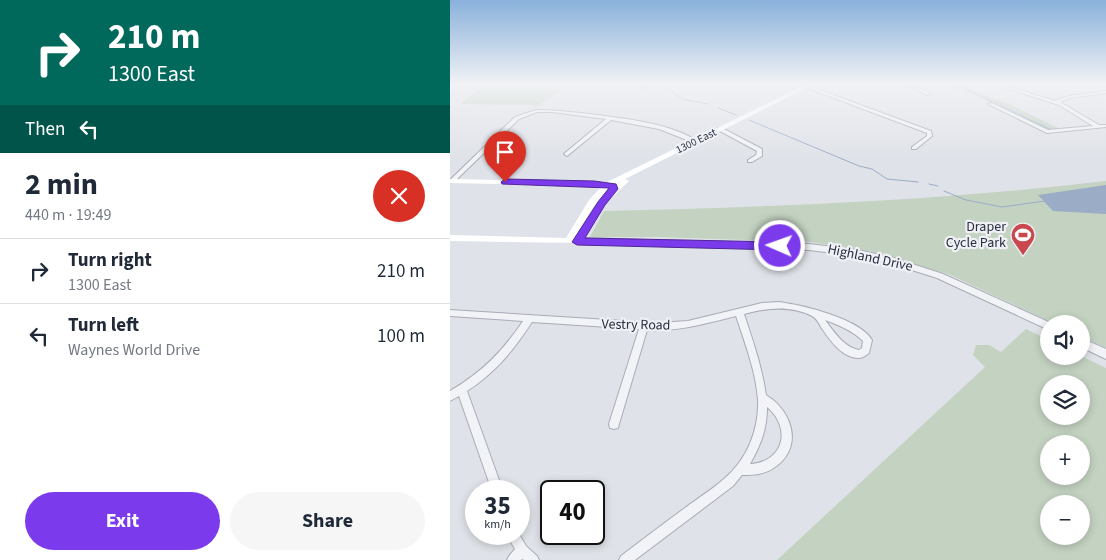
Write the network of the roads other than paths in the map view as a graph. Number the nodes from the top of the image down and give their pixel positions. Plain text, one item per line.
1 (761, 109) edge
2 (872, 109) edge
3 (1000, 109) edge
4 (1068, 109) edge
5 (609, 119) junction
6 (1106, 126) edge
7 (1098, 127) junction
8 (720, 130) junction
9 (694, 141) junction
10 (914, 148) dead end
11 (567, 154) dead end
12 (750, 161) dead end
13 (451, 181) edge
14 (611, 187) junction
15 (585, 213) junction
16 (450, 238) edge
17 (501, 239) junction
18 (648, 242) joint
19 (573, 243) junction
20 (740, 312) junction
21 (450, 313) edge
22 (818, 316) junction
23 (529, 319) junction
24 (1040, 322) edge
25 (644, 327) junction
26 (1090, 346) edge
27 (1106, 354) edge
28 (462, 390) junction
29 (450, 396) edge
30 (764, 399) junction
31 (614, 424) dead end
32 (741, 470) junction
33 (493, 480) edge
34 (519, 545) edge
35 (522, 550) junction
36 (513, 560) edge
37 (533, 560) edge
38 (625, 560) edge

1 - 8 main road, 1300 East
2 - 10 street
3 - 7 street
4 - 7 street
5 - 9 street
5 - 11 street
5 - 13 street
6 - 7 street
8 - 9 main road, 1300 East
8 - 12 street
9 - 14 main road, 1300 East
13 - 14 main road
14 - 15 main road, 1300 East
14 - 19 main road, 1300 East
15 - 17 main road
15 - 19 main road, 1300 East
16 - 17 main road, Highland Drive
17 - 19 main road, Highland Drive
18 - 19 street, Highland Drive
18 - 24 street, Highland Drive
20 - 22 street, Vestry Road
20 - 25 street, Vestry Road
20 - 30 street
21 - 23 street, Vestry Road
22 - 22 street, Vestry Road
23 - 25 street, Vestry Road
23 - 28 street
25 - 31 street
26 - 27 street
28 - 29 street
28 - 33 street
30 - 32 street
30 - 32 street
32 - 38 street
34 - 35 street
35 - 36 street
35 - 37 street

